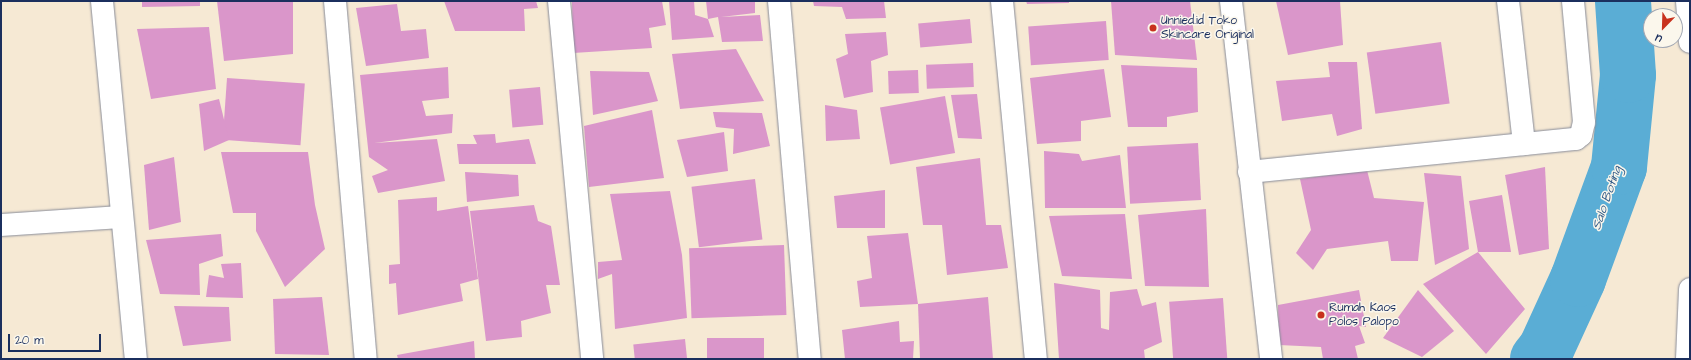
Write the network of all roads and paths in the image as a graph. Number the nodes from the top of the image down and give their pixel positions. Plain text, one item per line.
1 (102, 1) edge
2 (335, 1) edge
3 (559, 1) edge
4 (779, 1) edge
5 (1002, 1) edge
6 (1231, 1) edge
7 (1508, 1) edge
8 (1573, 1) edge
9 (1687, 1) edge
10 (1690, 42) edge
11 (1524, 144) junction
12 (1249, 172) junction
13 (121, 217) junction
14 (1, 225) edge
15 (1690, 289) edge
16 (136, 359) edge
17 (366, 359) edge
18 (592, 359) edge
19 (810, 359) edge
20 (1036, 359) edge
21 (1271, 359) edge
22 (1687, 359) edge

1 - 13 street
2 - 17 street
3 - 18 street
4 - 19 street
5 - 20 street
6 - 12 street
7 - 11 street
8 - 11 street
9 - 10 street
11 - 12 street
12 - 21 street
13 - 14 street
13 - 16 street
15 - 22 street

